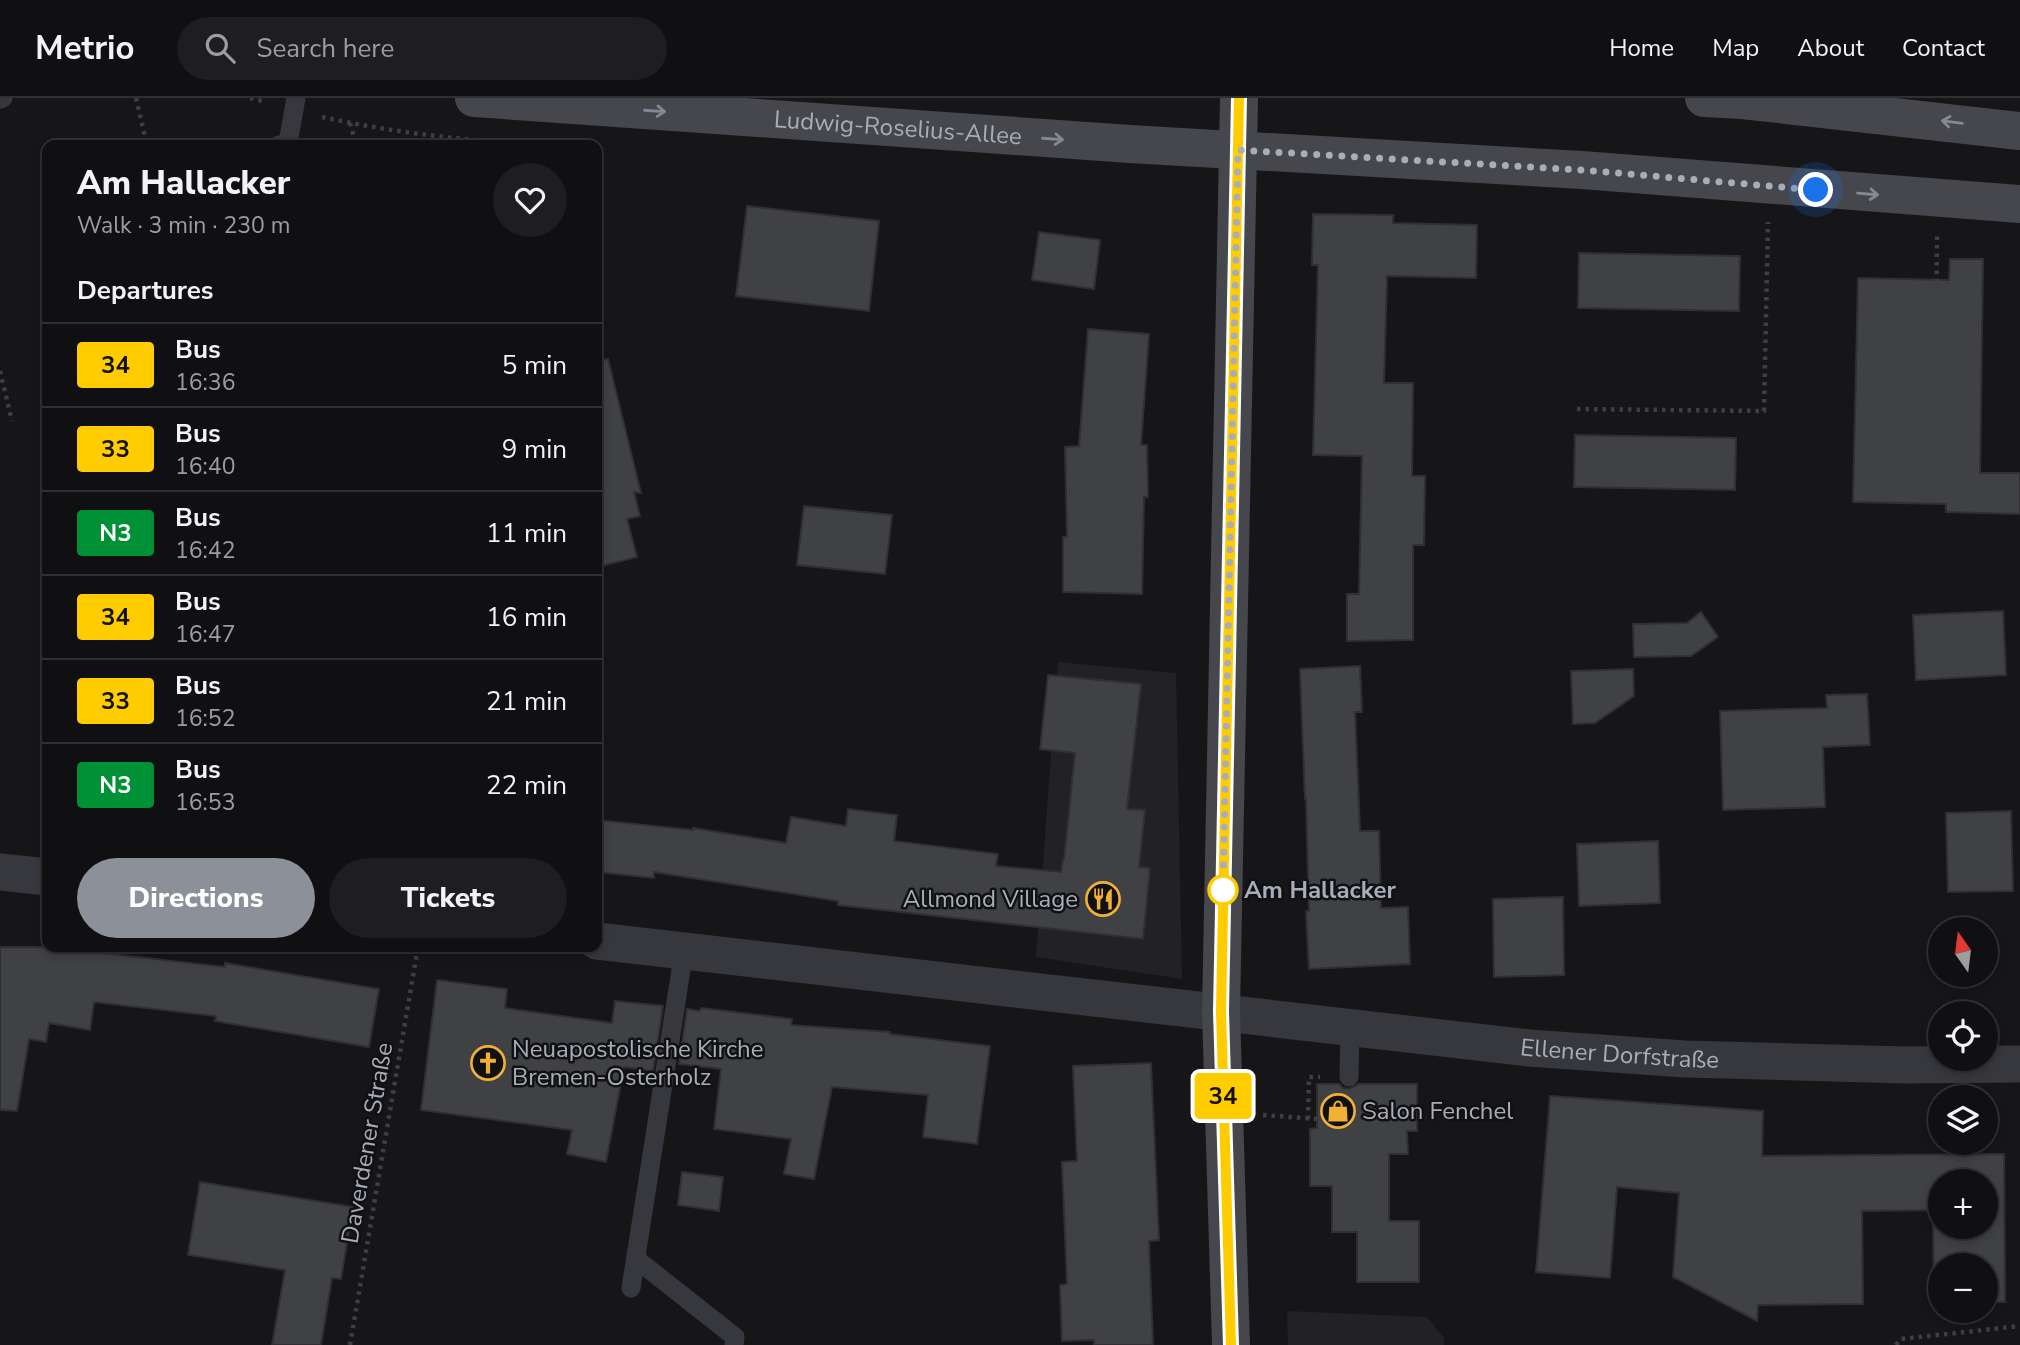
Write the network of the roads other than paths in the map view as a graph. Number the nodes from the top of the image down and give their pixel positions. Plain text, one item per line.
1 (296, 98) edge
2 (474, 98) edge
3 (1239, 98) edge
4 (1704, 98) edge
5 (1742, 99) edge
6 (2020, 131) edge
7 (289, 140) edge
8 (1238, 150) junction
9 (2020, 204) edge
10 (0, 872) edge
11 (42, 876) edge
12 (602, 942) edge
13 (684, 951) junction
14 (1221, 1011) junction
15 (1350, 1027) junction
16 (2020, 1064) edge
17 (1349, 1077) road end
18 (636, 1259) junction
19 (632, 1287) dead end
20 (734, 1345) edge
21 (1231, 1345) edge

1 - 7 lane
2 -> 8 main road, Ludwig-Roselius-Allee
3 - 8 main road
4 - 5 main road
6 -> 5 main road
8 -> 9 main road, Ludwig-Roselius-Allee
8 - 14 main road
10 - 11 street
12 - 13 street
13 - 14 street
13 - 18 lane
14 - 15 street, Ellener Dorfstraße
14 - 21 main road
15 - 16 street, Ellener Dorfstraße
15 - 17 lane
18 - 19 lane
18 - 20 lane

